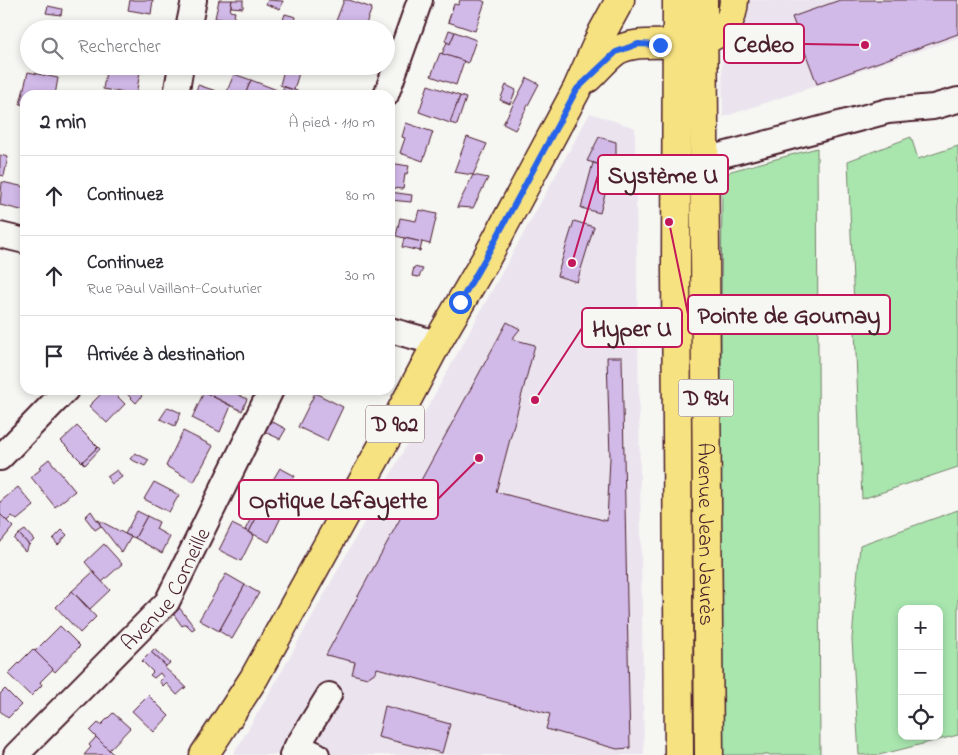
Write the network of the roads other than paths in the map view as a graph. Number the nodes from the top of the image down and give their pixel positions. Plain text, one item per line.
1 (194, 0) edge
2 (420, 0) edge
3 (620, 0) edge
4 (626, 0) edge
5 (677, 0) edge
6 (703, 0) edge
7 (734, 0) edge
8 (190, 20) edge
9 (704, 41) junction
10 (638, 44) junction
11 (677, 45) junction
12 (395, 70) edge
13 (179, 75) edge
14 (393, 75) edge
15 (577, 89) junction
16 (177, 90) edge
17 (388, 90) edge
18 (958, 100) edge
19 (704, 160) junction
20 (0, 235) edge
21 (20, 240) edge
22 (395, 331) edge
23 (437, 343) junction
24 (61, 395) edge
25 (269, 395) edge
26 (0, 458) edge
27 (329, 695) dead end
28 (302, 752) edge
29 (16, 755) edge
30 (204, 755) edge
31 (679, 755) edge
32 (709, 755) edge

1 - 8 street
2 - 12 street
3 - 15 main road, D 902
4 - 10 main road
5 - 11 main road, D 934
6 - 9 main road, D 934
7 - 9 main road
9 - 11 main road
9 - 19 main road, Avenue Jean Jaurès / D 934
10 - 11 main road, D 902
10 - 15 main road, D 902
11 - 31 main road, Avenue Jean Jaurès / D 934
13 - 16 street
14 - 17 street
15 - 23 main road, D 902
18 - 19 street
19 - 32 main road, Avenue Jean Jaurès / D 934
20 - 21 street
22 - 23 street
23 - 30 main road, D 902
24 - 26 street
25 - 29 street, Avenue Corneille
27 - 28 street

